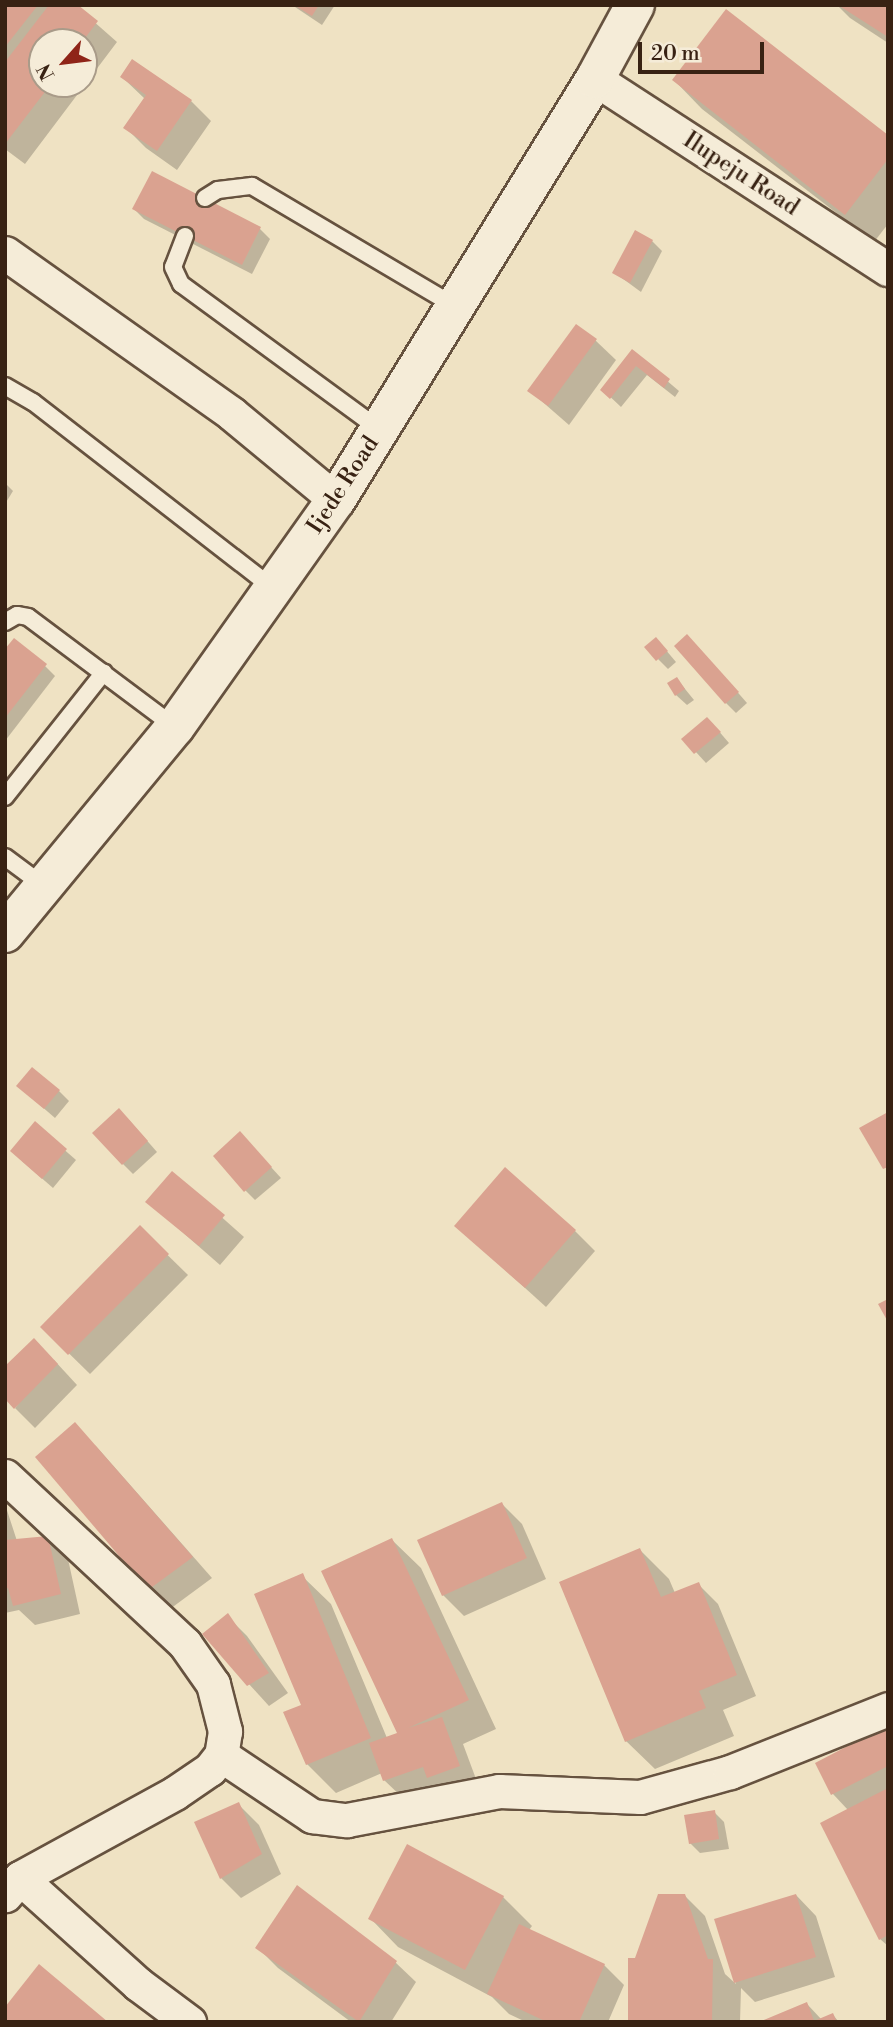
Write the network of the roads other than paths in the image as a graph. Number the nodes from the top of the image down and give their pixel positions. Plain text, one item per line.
1 (635, 5) edge
2 (595, 79) junction
3 (205, 198) dead end
4 (185, 236) dead end
5 (5, 253) edge
6 (888, 269) edge
7 (454, 306) junction
8 (5, 386) edge
9 (379, 429) junction
10 (336, 500) junction
11 (273, 588) junction
12 (5, 622) edge
13 (104, 672) junction
14 (175, 727) junction
15 (5, 797) edge
16 (5, 857) edge
17 (44, 886) junction
18 (10, 919) edge
19 (5, 1476) edge
20 (888, 1709) edge
21 (221, 1755) junction
22 (13, 1887) edge
23 (189, 2022) edge

1 - 2 main road, Ijede Road
2 - 6 street, Ilupeju Road
2 - 7 main road, Ijede Road
3 - 7 lane
4 - 9 lane
5 - 10 street
7 - 9 main road, Ijede Road
8 - 11 lane
9 - 10 main road, Ijede Road
10 - 11 main road, Ijede Road
11 - 14 main road, Ijede Road
12 - 13 lane
13 - 14 lane
13 - 15 lane
14 - 17 main road, Ijede Road
16 - 17 lane
17 - 18 main road, Ijede Road
19 - 21 street
20 - 21 street
21 - 22 street
22 - 23 street

